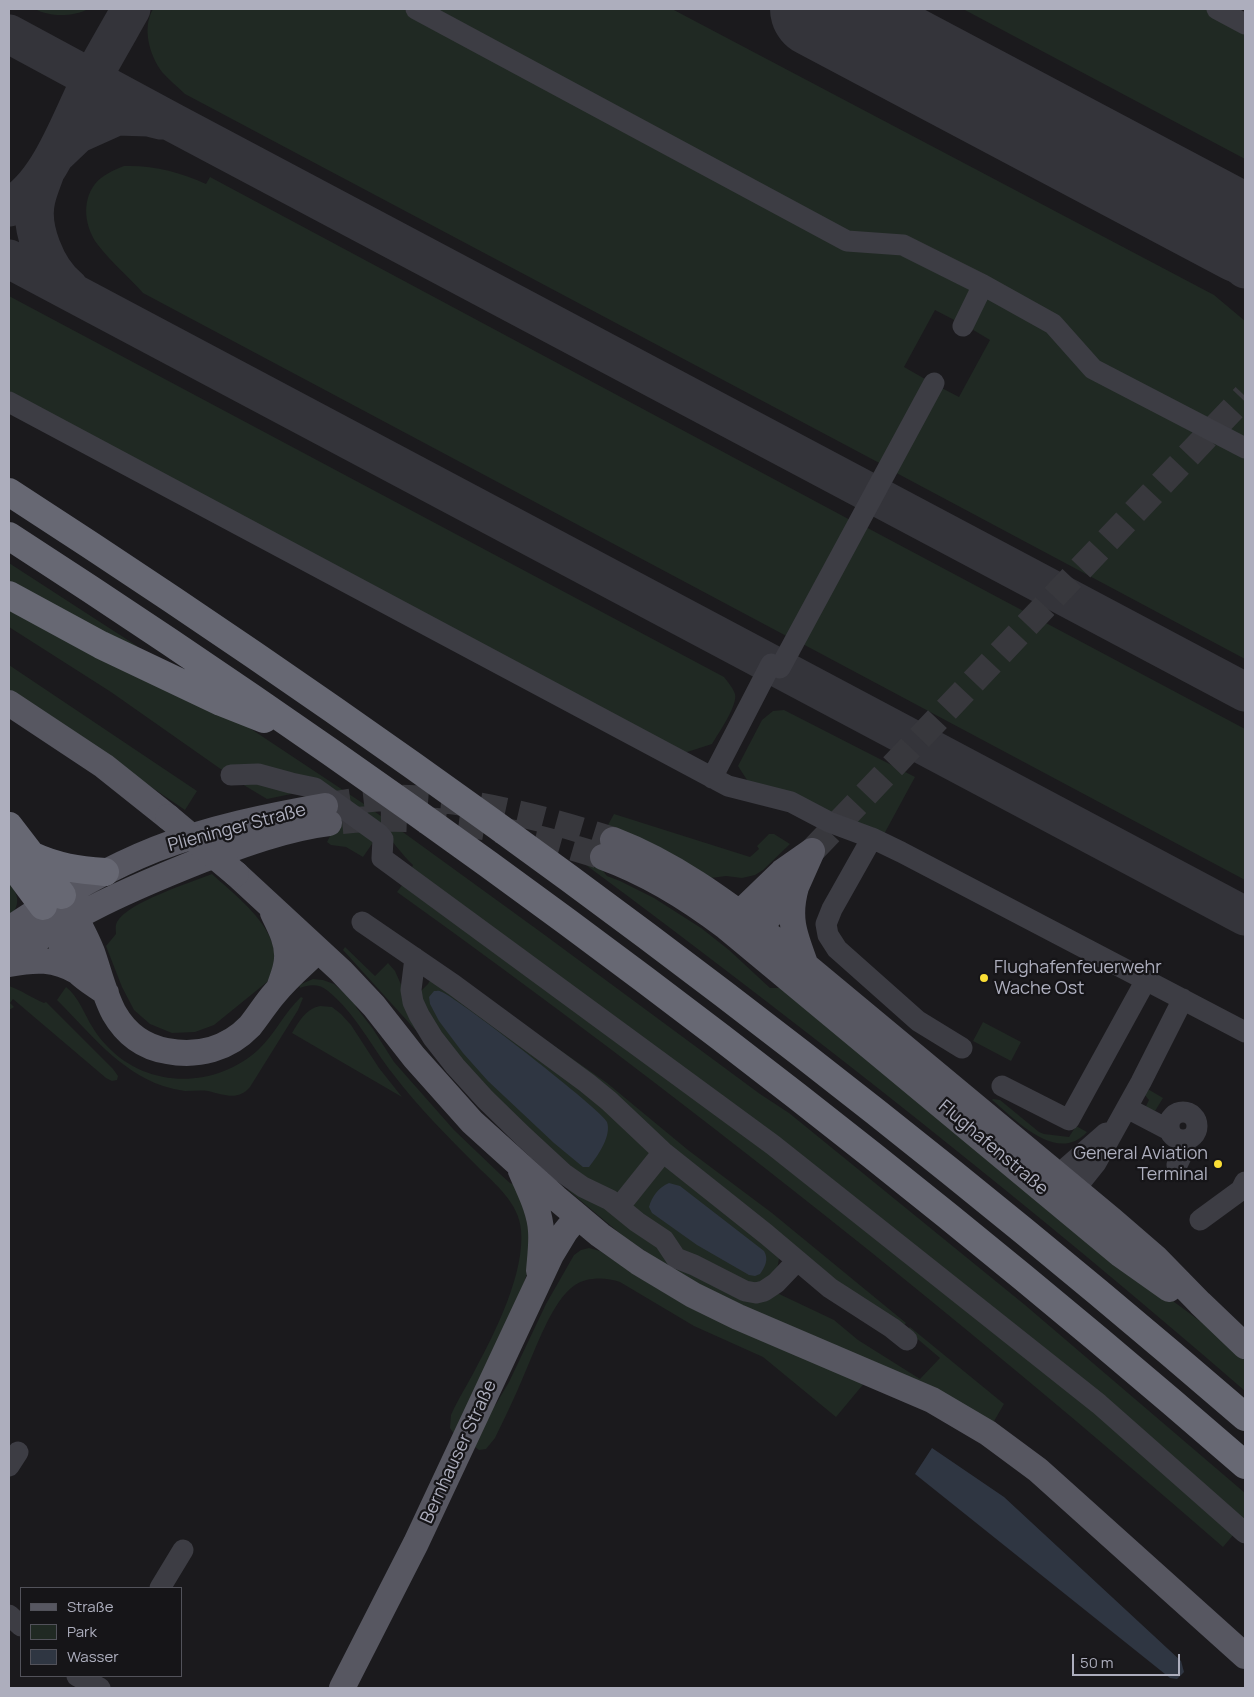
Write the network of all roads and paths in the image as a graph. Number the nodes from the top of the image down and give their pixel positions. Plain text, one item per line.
1 (416, 9) edge
2 (1217, 9) edge
3 (1245, 24) edge
4 (983, 285) junction
5 (963, 326) dead end
6 (934, 383) dead end
7 (9, 402) edge
8 (1245, 448) edge
9 (9, 492) edge
10 (9, 536) edge
11 (9, 595) edge
12 (9, 703) edge
13 (308, 736) junction
14 (230, 775) dead end
15 (712, 778) junction
16 (9, 826) edge
17 (872, 838) junction
18 (608, 848) tunnel mouth
19 (21, 858) edge
20 (105, 872) junction
21 (796, 887) junction
22 (270, 905) junction
23 (59, 911) junction
24 (732, 919) junction
25 (362, 922) dead end
26 (9, 929) edge
27 (752, 935) junction
28 (318, 950) junction
29 (9, 958) edge
30 (415, 958) junction
31 (9, 964) edge
32 (806, 966) junction
33 (78, 972) junction
34 (1146, 980) junction
35 (279, 988) junction
36 (106, 994) junction
37 (1182, 999) junction
38 (1245, 1032) edge
39 (962, 1048) dead end
40 (1002, 1086) dead end
41 (1122, 1116) junction
42 (663, 1152) junction
43 (1096, 1163) junction
44 (517, 1164) junction
45 (1177, 1165) dead end
46 (1245, 1182) edge
47 (1060, 1186) junction
48 (619, 1207) junction
49 (577, 1217) junction
50 (1112, 1220) junction
51 (1200, 1220) dead end
52 (797, 1261) junction
53 (670, 1268) junction
54 (538, 1284) junction
55 (908, 1340) dead end
56 (1245, 1346) edge
57 (1245, 1417) edge
58 (1245, 1466) edge
59 (1245, 1533) edge
60 (183, 1550) dead end
61 (161, 1587) edge
62 (9, 1615) edge
63 (20, 1625) edge
64 (1245, 1656) edge
65 (79, 1677) edge
66 (108, 1677) edge
67 (101, 1688) edge
68 (342, 1688) edge

1 - 4 street
2 - 3 street
4 - 5 street
4 - 8 street
6 - 15 street
7 - 15 street
9 - 57 highway
10 - 13 highway
11 - 13 highway
12 - 22 main road, bridge
13 - 58 highway
14 - 59 street
15 - 17 street
16 - 19 highway
17 - 34 street
17 - 39 street
18 - 24 main road
19 - 20 highway
19 - 23 highway
20 - 23 main road, Plieninger Straße
20 - 23 main road, Plieninger Straße
21 - 24 main road
21 - 27 main road
21 - 32 main road
22 - 28 main road
22 - 35 main road
23 - 26 main road
23 - 29 main road
23 - 33 main road
23 - 36 main road
24 - 27 main road
25 - 30 street
27 - 32 main road, Flughafenstraße
27 - 47 main road, Flughafenstraße
28 - 35 main road
28 - 44 main road
30 - 42 street
30 - 48 street
31 - 33 main road
32 - 47 main road, Flughafenstraße
33 - 36 main road
34 - 37 street
34 - 40 street
35 - 36 main road
37 - 38 street
37 - 41 street
41 - 43 street
41 - 45 street
41 - 47 street
42 - 48 street
42 - 52 street
43 - 47 street
43 - 50 street
44 - 49 main road
44 - 54 main road
46 - 51 street
47 - 50 main road, Flughafenstraße
47 - 56 main road, Flughafenstraße
48 - 53 street
49 - 53 main road
49 - 54 main road, Bernhauser Straße
50 - 56 main road, Flughafenstraße
52 - 53 street
52 - 55 street
53 - 64 main road
54 - 68 main road, Bernhauser Straße
60 - 61 street
62 - 63 street
65 - 67 street
66 - 67 street

